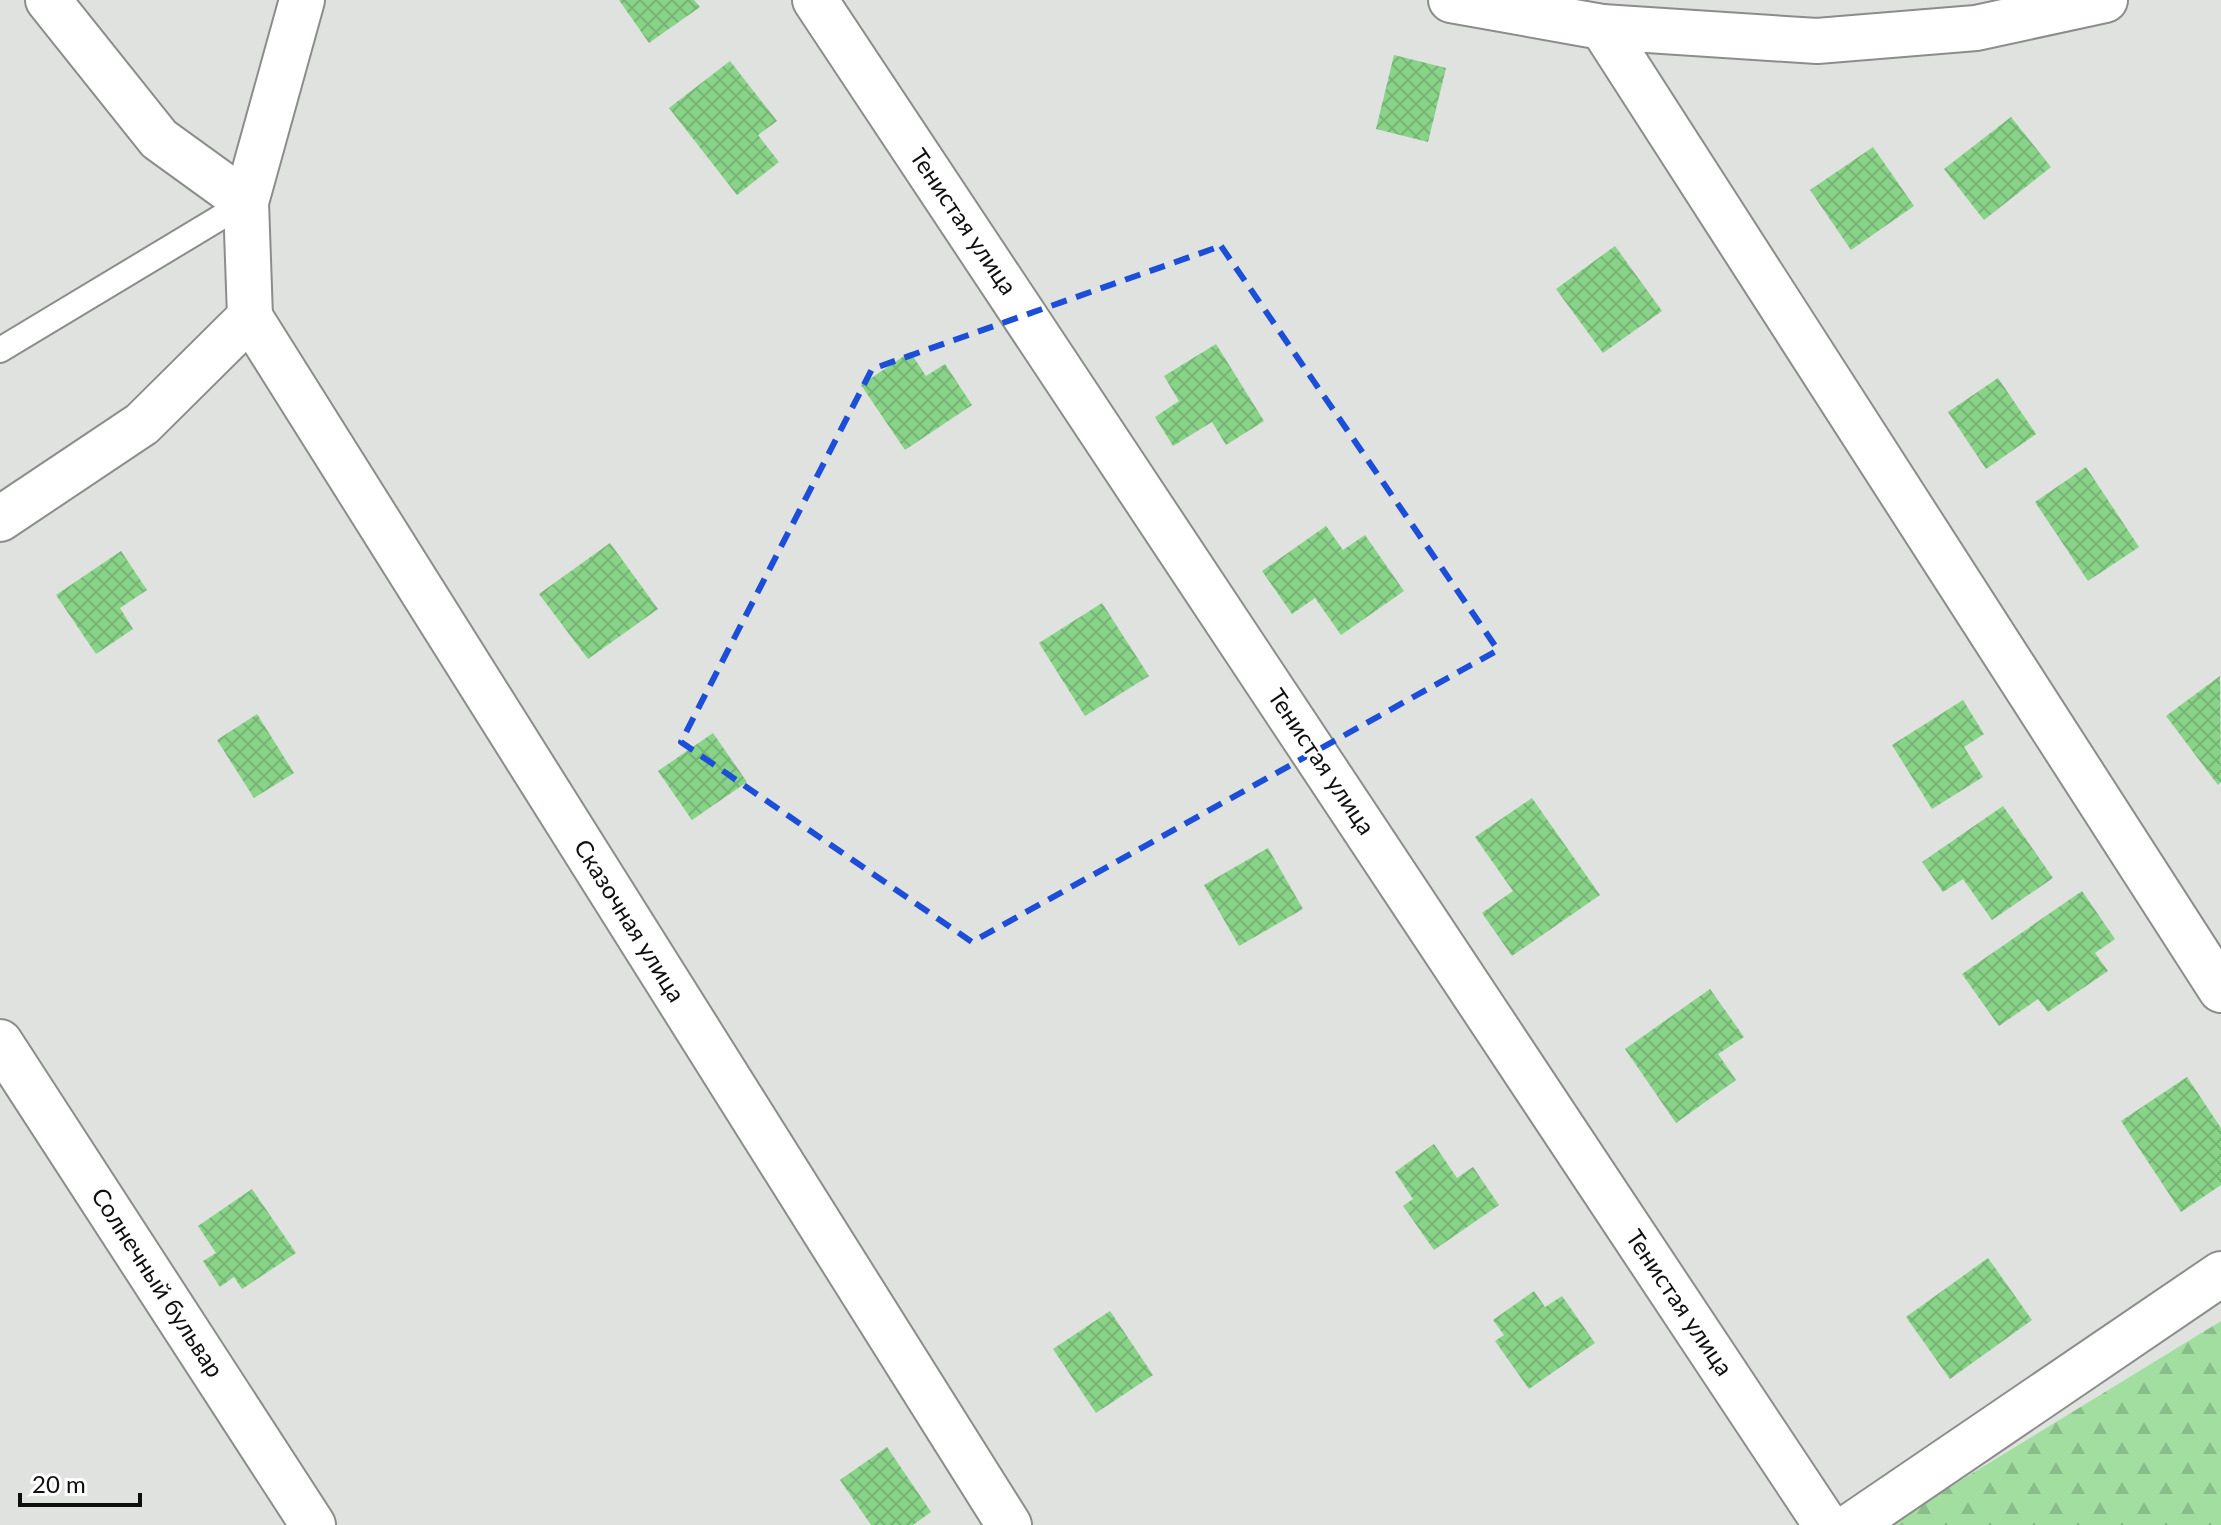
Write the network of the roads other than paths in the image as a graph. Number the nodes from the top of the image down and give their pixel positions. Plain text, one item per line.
1 (48, 0) edge
2 (302, 0) edge
3 (815, 0) edge
4 (1451, 0) edge
5 (2105, 0) edge
6 (1602, 27) junction
7 (246, 202) junction
8 (250, 317) junction
9 (0, 350) edge
10 (0, 519) edge
11 (2221, 990) edge
12 (0, 1042) edge
13 (2221, 1274) edge
14 (313, 1525) edge
15 (1009, 1525) edge
16 (1826, 1525) edge
17 (1852, 1525) edge

1 - 7 street
2 - 7 street
3 - 16 street, Тенистая улица
4 - 6 street
5 - 6 street
6 - 11 street
7 - 8 street
7 - 9 lane
8 - 10 street
8 - 15 street, Сказочная улица
12 - 14 street, Солнечный бульвар
13 - 17 street

